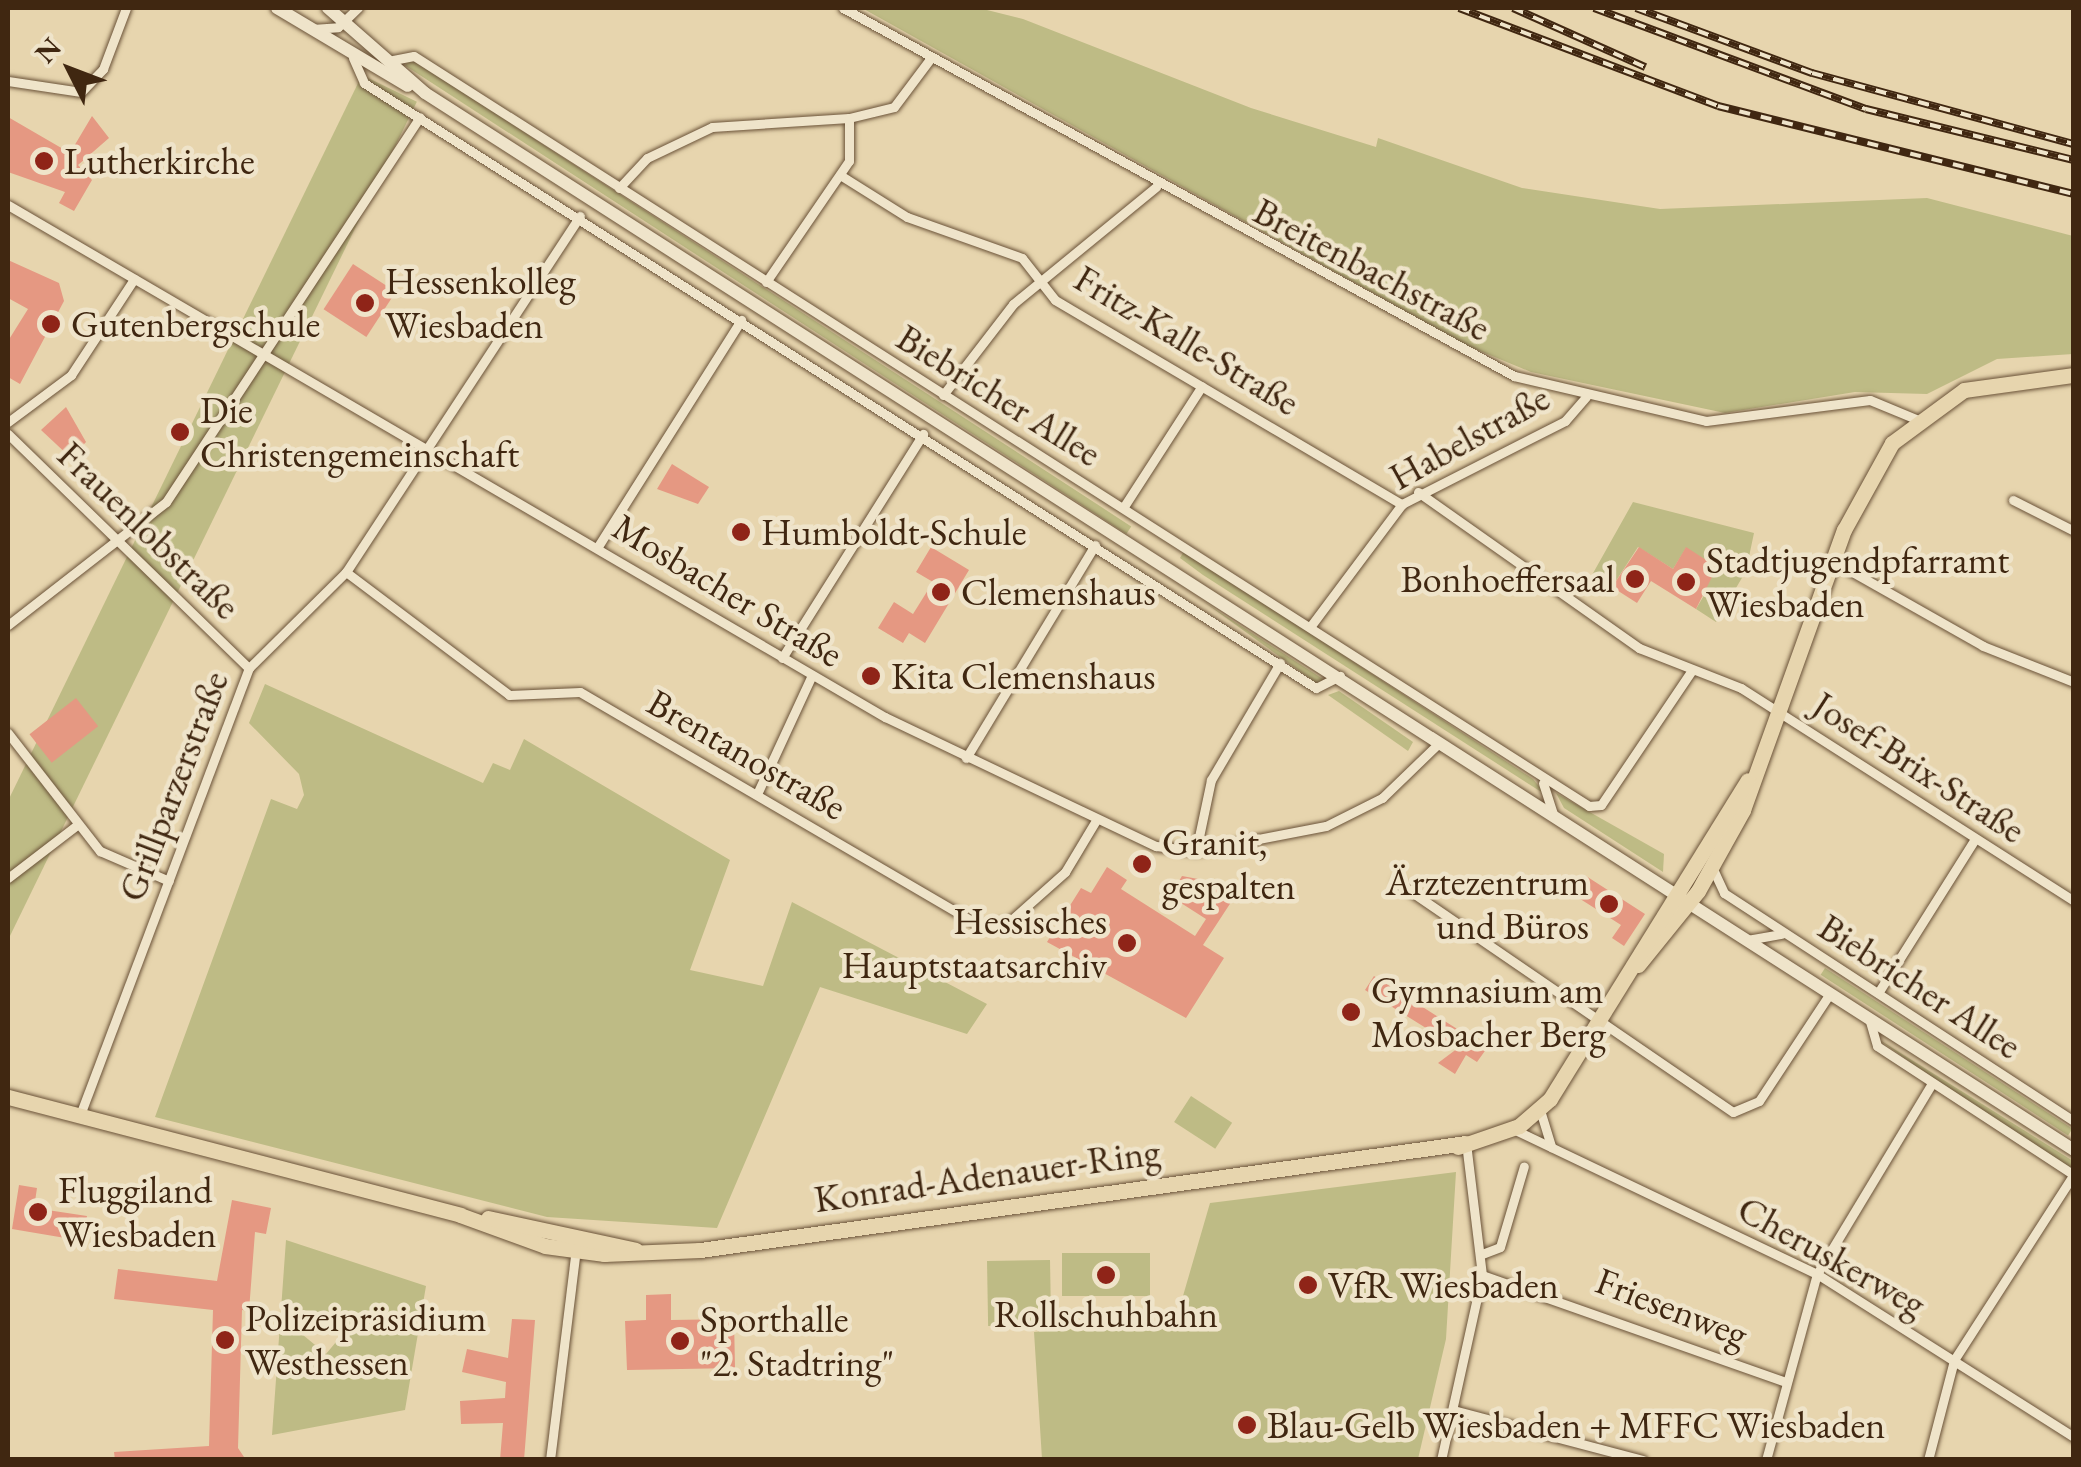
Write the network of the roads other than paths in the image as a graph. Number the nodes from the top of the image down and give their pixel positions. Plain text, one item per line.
1 (126, 8) edge
2 (277, 8) edge
3 (328, 8) edge
4 (358, 8) edge
5 (844, 8) edge
6 (345, 23) junction
7 (304, 28) junction
8 (352, 58) junction
9 (930, 59) junction
10 (388, 60) junction
11 (8, 82) edge
12 (424, 93) junction
13 (420, 116) junction
14 (850, 118) junction
15 (840, 176) junction
16 (1156, 186) junction
17 (619, 188) junction
18 (8, 205) edge
19 (580, 216) junction
20 (134, 278) junction
21 (766, 282) junction
22 (1039, 282) junction
23 (741, 320) junction
24 (268, 354) junction
25 (2074, 374) edge
26 (1202, 386) junction
27 (943, 395) junction
28 (1586, 397) junction
29 (1916, 419) junction
30 (8, 422) edge
31 (8, 434) edge
32 (922, 434) junction
33 (432, 452) junction
34 (1418, 492) junction
35 (2013, 500) dead end
36 (1402, 504) junction
37 (1123, 508) junction
38 (2074, 531) edge
39 (122, 544) junction
40 (1095, 546) junction
41 (598, 548) junction
42 (1833, 560) junction
43 (346, 572) junction
44 (8, 626) edge
45 (1310, 627) junction
46 (782, 658) junction
47 (1280, 663) junction
48 (249, 668) junction
49 (1692, 670) junction
50 (812, 675) junction
51 (1340, 676) junction
52 (2074, 682) edge
53 (1783, 715) junction
54 (8, 734) edge
55 (1776, 734) junction
56 (1439, 743) junction
57 (966, 758) junction
58 (1542, 780) junction
59 (757, 794) junction
60 (1554, 816) junction
61 (1096, 822) junction
62 (77, 825) junction
63 (1975, 840) junction
64 (1196, 851) junction
65 (1712, 867) junction
66 (8, 878) edge
67 (169, 880) junction
68 (1396, 882) dead end
69 (1683, 900) junction
70 (2074, 902) edge
71 (1784, 934) junction
72 (1744, 940) junction
73 (1878, 993) junction
74 (1829, 995) junction
75 (1869, 1018) junction
76 (1600, 1022) junction
77 (1932, 1083) junction
78 (9, 1098) edge
79 (1540, 1110) junction
80 (80, 1115) junction
81 (2074, 1122) edge
82 (1513, 1129) junction
83 (1466, 1144) junction
84 (1551, 1147) junction
85 (2074, 1150) edge
86 (1524, 1166) dead end
87 (2073, 1175) edge
88 (576, 1244) junction
89 (1482, 1254) junction
90 (1816, 1274) junction
91 (1482, 1275) junction
92 (1954, 1360) junction
93 (1782, 1381) junction
94 (1453, 1410) junction
95 (2074, 1437) edge
96 (550, 1460) edge
97 (1441, 1460) edge
98 (1642, 1460) edge
99 (1766, 1460) edge
100 (1928, 1460) edge

1 - 11 street
2 - 7 main road, Biebricher Allee
3 - 6 main road, Biebricher Allee
4 - 6 street
5 - 9 street, Breitenbachstraße
6 - 7 street
6 - 10 main road, Biebricher Allee
7 - 8 main road, Biebricher Allee
8 - 12 main road, Biebricher Allee
8 - 13 street, Biebricher Allee
9 - 14 street
9 - 16 street, Breitenbachstraße
10 - 12 main road, Biebricher Allee
10 - 17 street, Biebricher Allee
12 - 51 main road, Biebricher Allee
13 - 19 street, Biebricher Allee
13 - 24 street
14 - 15 street
14 - 17 street
15 - 21 street
15 - 22 street, Fritz-Kalle-Straße
16 - 22 street
16 - 28 street, Breitenbachstraße
17 - 21 street, Biebricher Allee
18 - 20 street, Mosbacher Straße
19 - 23 street, Biebricher Allee
19 - 33 street, Grillparzerstraße
20 - 24 street, Mosbacher Straße
20 - 30 street
21 - 27 street, Biebricher Allee
22 - 26 street, Fritz-Kalle-Straße
22 - 27 street
23 - 32 street, Biebricher Allee
23 - 41 street
24 - 33 street, Mosbacher Straße
24 - 39 street
25 - 29 main road
26 - 36 street, Fritz-Kalle-Straße
26 - 37 street
27 - 37 street, Biebricher Allee
28 - 29 street, Breitenbachstraße
28 - 34 street, Habelstraße
29 - 42 main road
31 - 39 street, Frauenlobstraße
32 - 40 street, Biebricher Allee
32 - 46 street
33 - 41 street, Mosbacher Straße
33 - 43 street, Grillparzerstraße
34 - 36 street, Habelstraße
34 - 49 street
35 - 38 street
36 - 45 street, Habelstraße
37 - 45 street, Biebricher Allee
39 - 44 street
39 - 48 street, Frauenlobstraße
40 - 47 street, Biebricher Allee
40 - 57 street
41 - 46 street, Mosbacher Straße
42 - 52 street
42 - 53 main road
43 - 48 street, Grillparzerstraße
43 - 59 street, Brentanostraße
45 - 58 street, Biebricher Allee
46 - 50 street, Mosbacher Straße
47 - 51 street, Biebricher Allee
47 - 64 street
48 - 67 street, Grillparzerstraße
49 - 53 street
49 - 58 street, Biebricher Allee
50 - 57 street, Mosbacher Straße
50 - 59 street
51 - 56 main road, Biebricher Allee
53 - 55 main road
53 - 63 street, Josef-Brix-Straße
54 - 62 street
55 - 65 main road
55 - 69 main road
56 - 60 main road, Biebricher Allee
56 - 64 street, Mosbacher Straße
57 - 61 street, Mosbacher Straße
58 - 60 street
59 - 61 street, Brentanostraße
60 - 69 main road, Biebricher Allee
61 - 64 street, Mosbacher Straße
62 - 66 street
62 - 67 street
63 - 70 street, Josef-Brix-Straße
63 - 73 street
65 - 69 main road
65 - 71 street, Biebricher Allee
67 - 80 street, Grillparzerstraße
68 - 76 street
69 - 72 main road, Biebricher Allee
69 - 76 main road, Konrad-Adenauer-Ring
71 - 72 street, Biebricher Allee
71 - 73 street, Biebricher Allee
72 - 74 main road, Biebricher Allee
73 - 81 street, Biebricher Allee
74 - 75 main road, Biebricher Allee
74 - 76 street
75 - 77 street, Biebricher Allee
75 - 85 main road, Biebricher Allee
76 - 79 main road, Konrad-Adenauer-Ring
77 - 87 street, Biebricher Allee
77 - 90 street
78 - 80 main road, Konrad-Adenauer-Ring
79 - 82 main road, Konrad-Adenauer-Ring
79 - 84 street
80 - 88 main road, Konrad-Adenauer-Ring
82 - 83 main road, Konrad-Adenauer-Ring
82 - 84 street, Cheruskerweg
83 - 88 main road, Konrad-Adenauer-Ring
83 - 89 street
84 - 90 street, Cheruskerweg
86 - 89 street
87 - 92 street
88 - 96 street
89 - 91 street
90 - 92 street, Cheruskerweg
90 - 93 street
91 - 93 street, Friesenweg
91 - 94 street
92 - 95 street, Cheruskerweg
92 - 100 street
93 - 99 street
94 - 97 street
94 - 98 street

